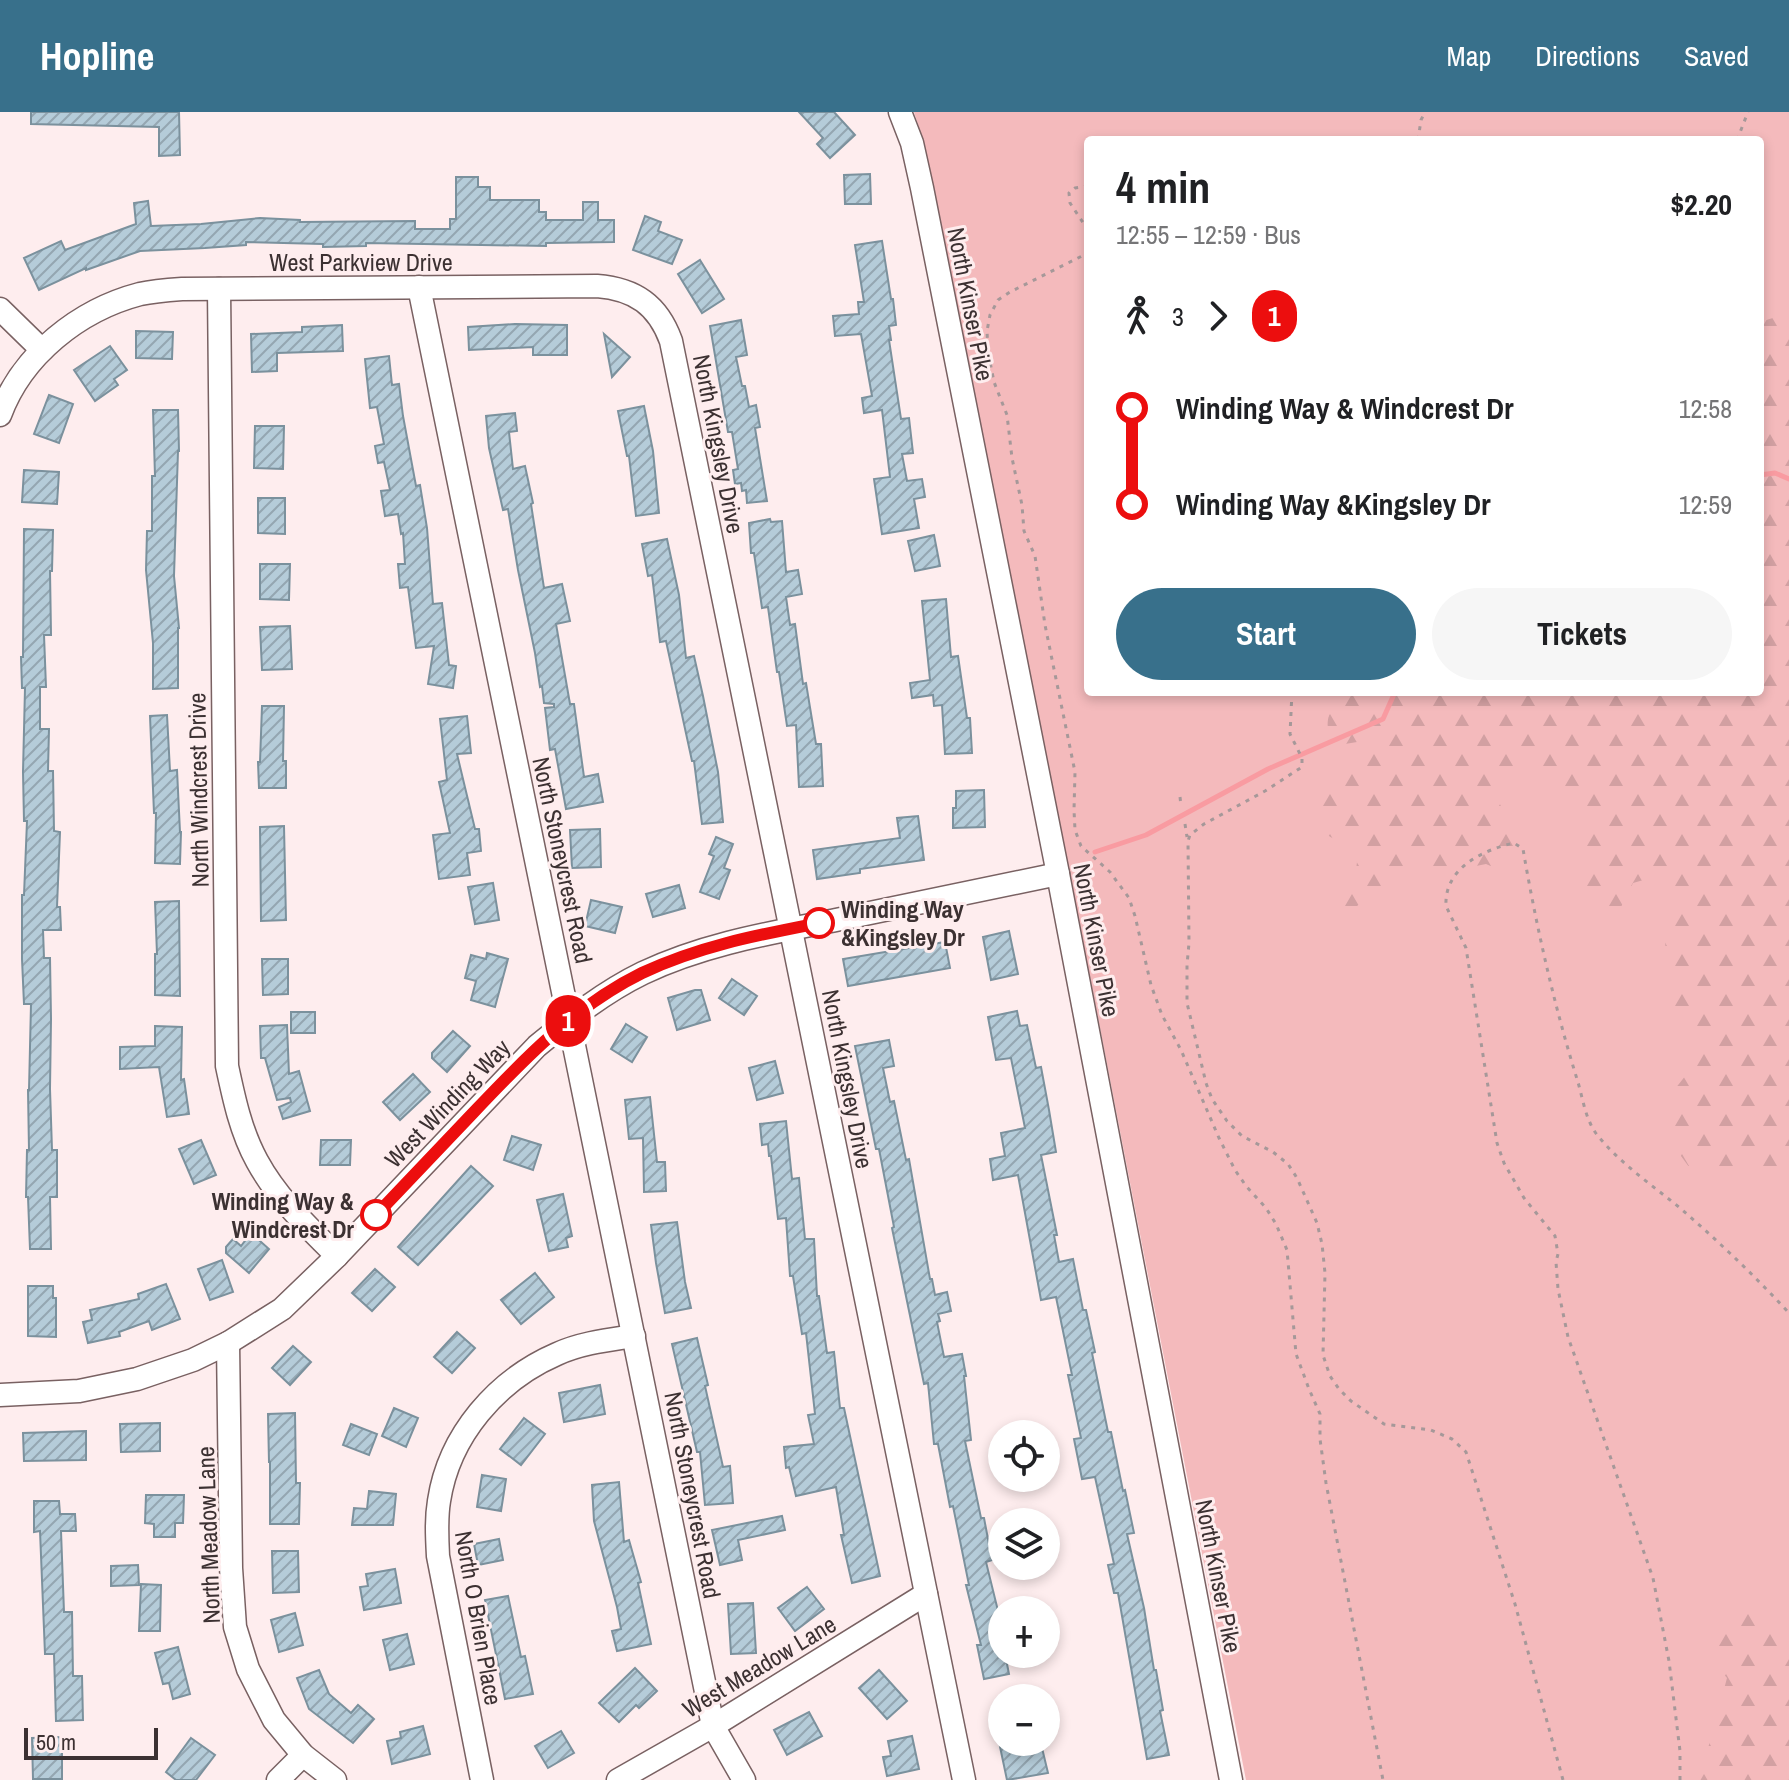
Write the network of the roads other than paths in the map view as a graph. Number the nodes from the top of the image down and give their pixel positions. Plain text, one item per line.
1 (900, 112) edge
2 (419, 287) junction
3 (219, 289) junction
4 (0, 309) edge
5 (671, 341) joint
6 (42, 350) junction
7 (0, 415) edge
8 (1058, 874) junction
9 (791, 929) junction
10 (569, 1020) junction
11 (337, 1256) junction
12 (634, 1336) junction
13 (228, 1343) junction
14 (0, 1395) edge
15 (926, 1594) junction
16 (713, 1726) junction
17 (303, 1755) junction
18 (278, 1780) edge
19 (335, 1780) edge
20 (482, 1780) edge
21 (618, 1780) edge
22 (744, 1780) edge
23 (964, 1780) edge
24 (1231, 1780) edge

1 - 8 street, North Kinser Pike
2 - 3 street, West Parkview Drive
2 - 5 street, West Parkview Drive
2 - 10 street, North Stoneycrest Road
3 - 6 street, West Parkview Drive
3 - 11 street, North Windcrest Drive
4 - 6 street
5 - 9 street, North Kingsley Drive
6 - 7 street, West Parkview Drive
8 - 9 street, West Winding Way
8 - 24 street, North Kinser Pike
9 - 10 street, West Winding Way
9 - 15 street, North Kingsley Drive
10 - 11 street, West Winding Way
10 - 12 street, North Stoneycrest Road
11 - 13 street, West Winding Way
12 - 16 street, North Stoneycrest Road
12 - 20 street, North O Brien Place
13 - 14 street, West Winding Way
13 - 17 street, North Meadow Lane
15 - 16 street, West Meadow Lane
15 - 23 street, North Kingsley Drive
16 - 21 street, West Meadow Lane
16 - 22 street, North Stoneycrest Road
17 - 18 street
17 - 19 street

